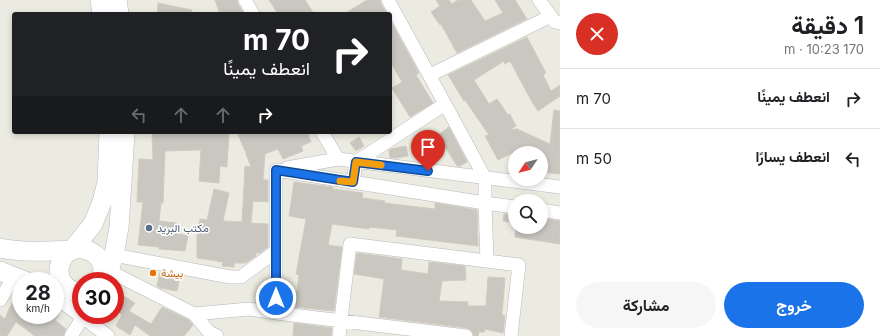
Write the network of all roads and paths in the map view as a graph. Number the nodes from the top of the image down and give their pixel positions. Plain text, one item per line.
1 (100, 0) edge
2 (117, 0) edge
3 (245, 0) edge
4 (388, 0) edge
5 (539, 0) edge
6 (102, 12) edge
7 (119, 12) edge
8 (252, 12) edge
9 (555, 20) edge
10 (430, 75) junction
11 (446, 104) junction
12 (110, 134) edge
13 (125, 134) edge
14 (323, 134) edge
15 (338, 160) junction
16 (356, 162) junction
17 (276, 170) junction
18 (485, 178) junction
19 (353, 182) junction
20 (560, 188) edge
21 (485, 203) junction
22 (508, 206) edge
23 (548, 211) edge
24 (560, 213) edge
25 (0, 248) edge
26 (72, 250) junction
27 (276, 251) junction
28 (487, 261) junction
29 (102, 272) edge
30 (106, 272) edge
31 (124, 273) edge
32 (12, 278) edge
33 (124, 281) edge
34 (72, 290) edge
35 (0, 300) edge
36 (276, 313) junction
37 (194, 314) junction
38 (341, 320) junction
39 (79, 324) edge
40 (92, 324) edge
41 (71, 336) edge
42 (108, 336) edge
43 (217, 336) edge
44 (339, 336) edge
45 (466, 336) edge
46 (510, 336) edge

1 - 6 main road
2 - 7 main road
3 - 8 street
4 - 10 street
5 - 9 street
9 - 10 street
10 - 11 street
11 - 16 street
11 - 18 street
12 - 26 main road
13 - 30 main road
14 - 15 street
15 - 16 street
15 - 17 street
16 - 18 street
16 - 19 street
17 - 19 street
17 - 27 street
18 - 20 street
18 - 21 street
19 - 21 street
21 - 22 street
21 - 28 street
23 - 24 street
25 - 26 main road
26 - 29 main road
26 - 34 main road
27 - 31 street
27 - 36 street
28 - 38 street
28 - 46 street
32 - 35 street
33 - 37 street
36 - 37 street
36 - 38 street
37 - 43 street
38 - 44 street
38 - 45 street
39 - 41 street
40 - 42 street

